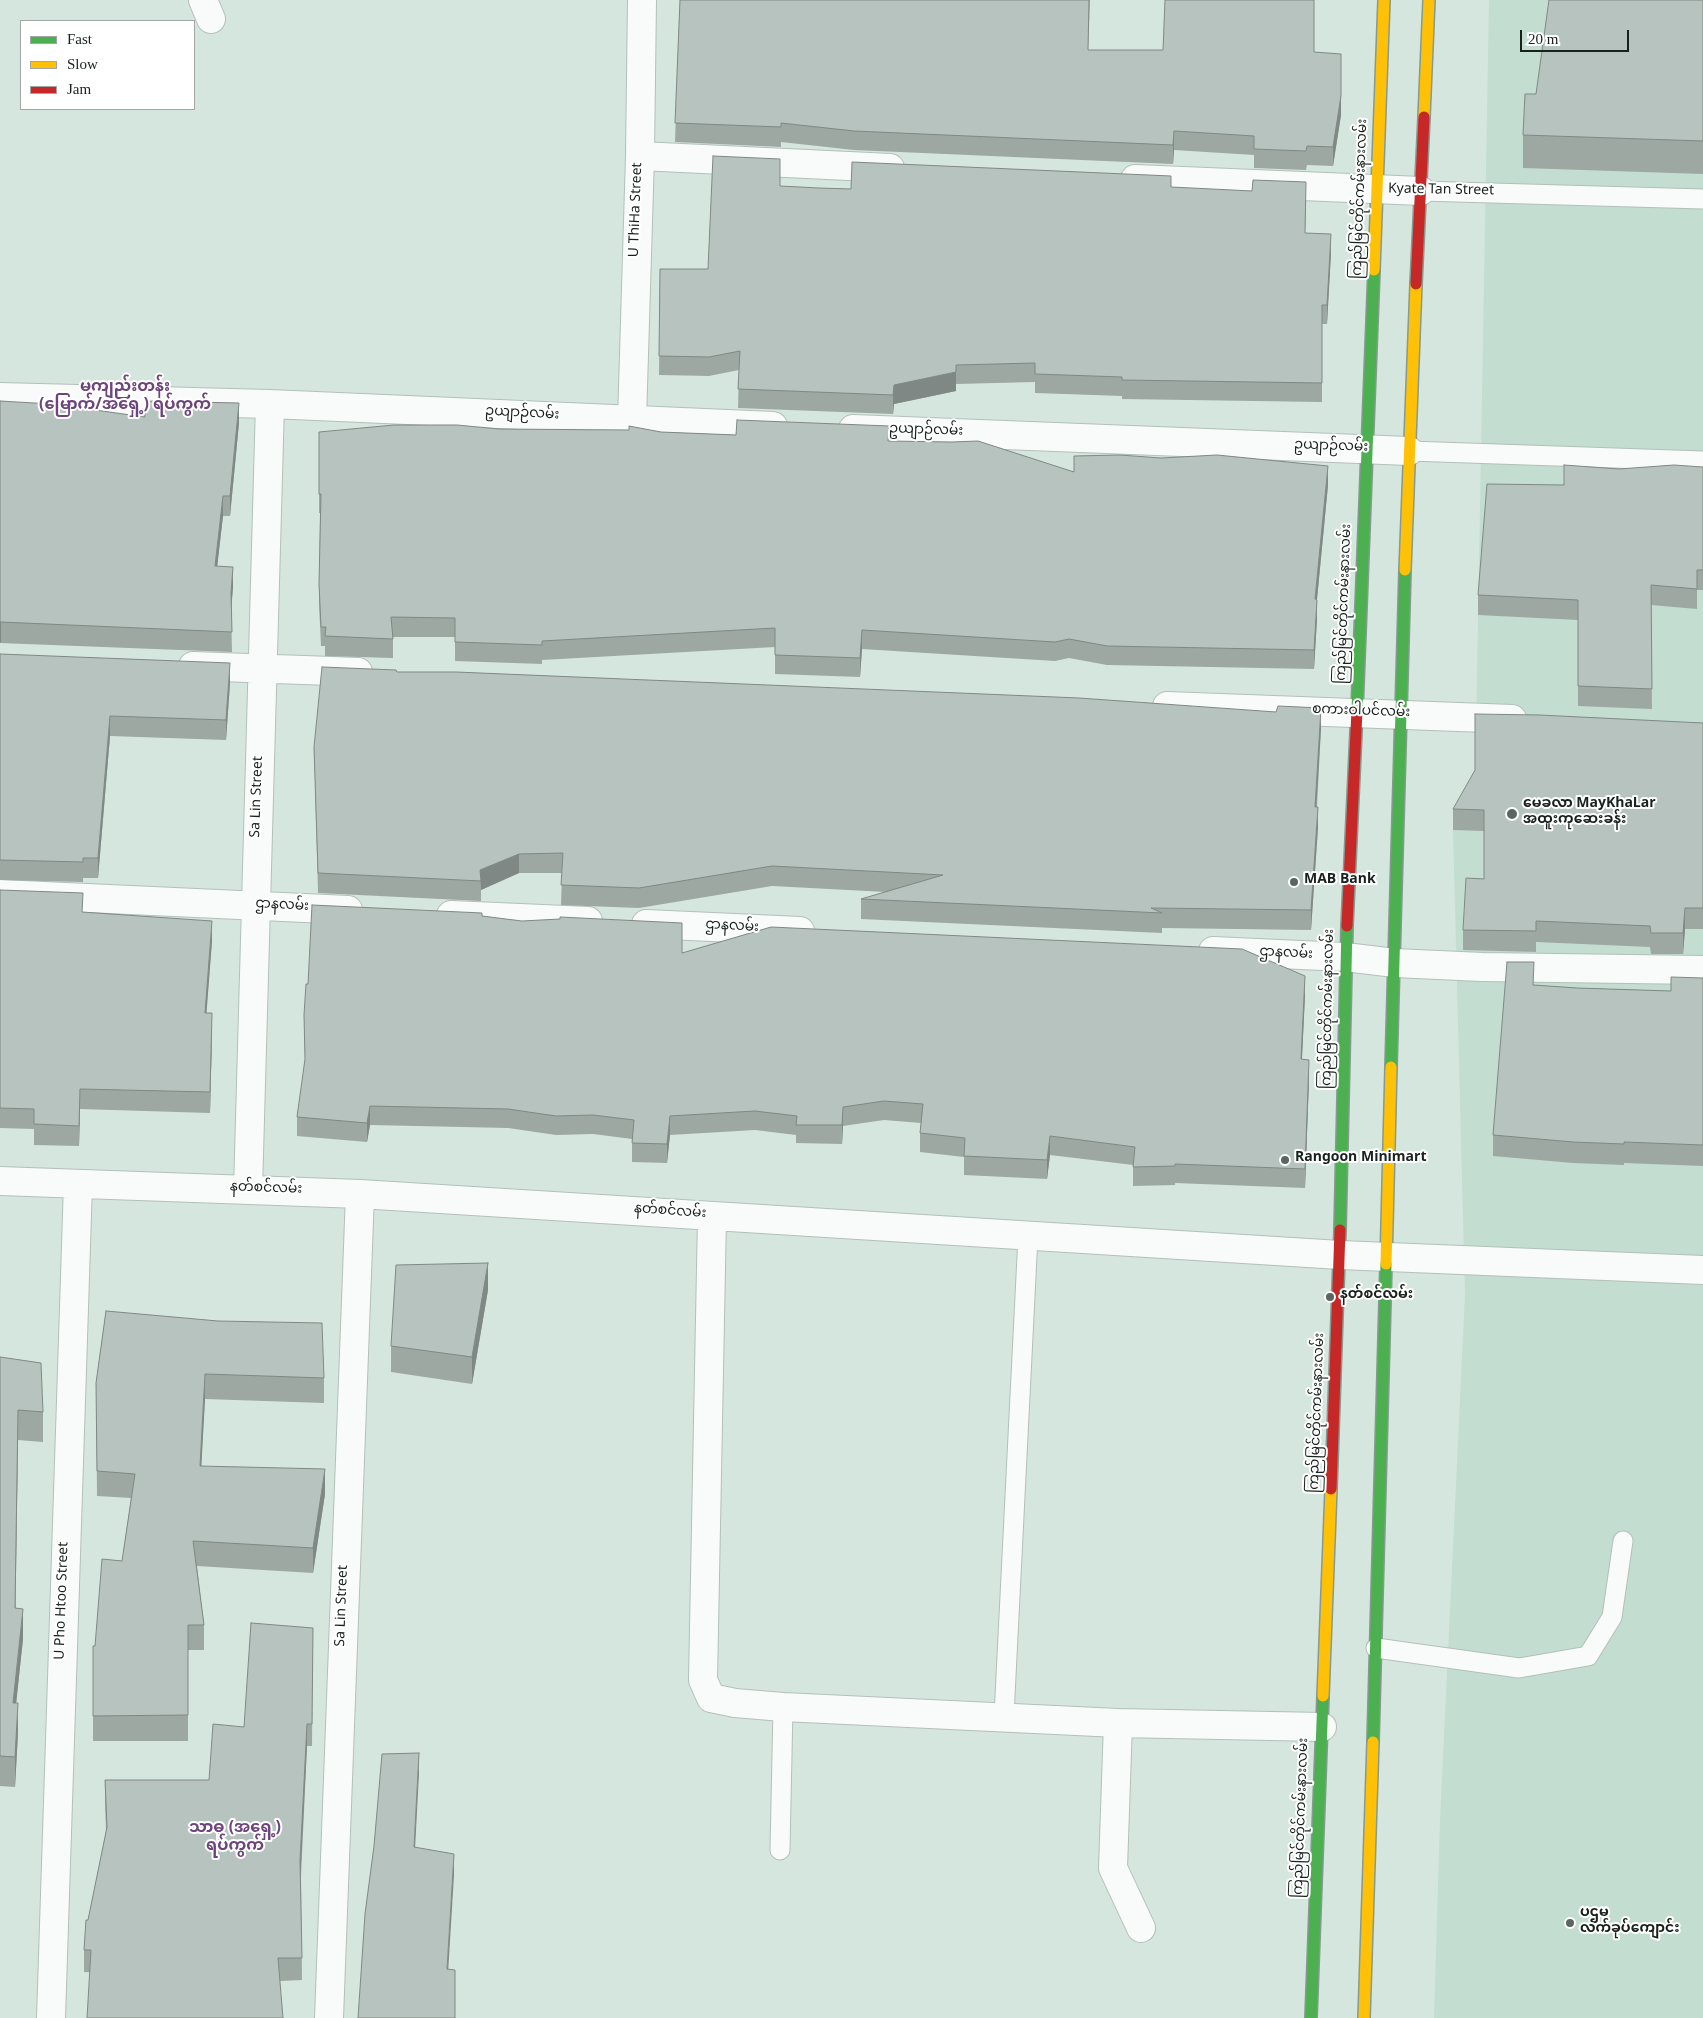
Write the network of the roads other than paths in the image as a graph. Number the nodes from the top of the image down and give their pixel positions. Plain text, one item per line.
1 (642, 0) edge
2 (1384, 0) edge
3 (1429, 0) edge
4 (640, 156) junction
5 (919, 169) edge
6 (1108, 178) edge
7 (1377, 191) junction
8 (1421, 192) junction
9 (1703, 199) edge
10 (0, 397) edge
11 (270, 404) junction
12 (632, 420) junction
13 (801, 427) edge
14 (831, 428) edge
15 (1367, 450) junction
16 (1409, 451) junction
17 (1703, 461) edge
18 (165, 665) edge
19 (262, 668) junction
20 (382, 673) edge
21 (1138, 704) edge
22 (1357, 713) junction
23 (1400, 715) junction
24 (1537, 720) edge
25 (0, 894) edge
26 (255, 905) junction
27 (374, 911) edge
28 (424, 913) edge
29 (820, 932) edge
30 (1187, 950) edge
31 (1345, 957) junction
32 (1394, 963) junction
33 (1703, 970) edge
34 (0, 1180) edge
35 (78, 1184) junction
36 (248, 1190) junction
37 (360, 1194) junction
38 (712, 1216) junction
39 (1028, 1236) junction
40 (1340, 1256) junction
41 (1385, 1258) junction
42 (1703, 1270) edge
43 (1623, 1541) dead end
44 (1376, 1648) junction
45 (783, 1707) junction
46 (1004, 1716) junction
47 (1118, 1723) junction
48 (1322, 1728) junction
49 (780, 1850) dead end
50 (1140, 1928) dead end
51 (51, 2018) edge
52 (329, 2018) edge
53 (1311, 2018) edge
54 (1364, 2018) edge

1 - 4 street, U ThiHa Street
2 - 7 main road, ကြည်မြင်တိုင်ကမ်းနားလမ်း
3 - 8 main road
4 - 5 street
4 - 12 street, U ThiHa Street
6 - 7 street, Kyate Tan Street
7 - 8 street, Kyate Tan Street
7 - 15 main road, ကြည်မြင်တိုင်ကမ်းနားလမ်း
8 - 9 lane, Kyate Tan Street
8 - 16 main road
10 - 11 street, ဥယျာဉ်လမ်း
11 - 12 street, ဥယျာဉ်လမ်း
11 - 19 street, Sa Lin Street
12 - 13 street, ဥယျာဉ်လမ်း
14 - 15 street, ဥယျာဉ်လမ်း
15 - 16 street, ဥယျာဉ်လမ်း
15 - 22 main road, ကြည်မြင်တိုင်ကမ်းနားလမ်း
16 - 17 lane, ဥယျာဉ်လမ်း
16 - 23 main road
18 - 19 street
19 - 20 street
19 - 26 street, Sa Lin Street
21 - 22 street, စကားဝါပင်လမ်း
22 - 23 street, စကားဝါပင်လမ်း
22 - 31 main road, ကြည်မြင်တိုင်ကမ်းနားလမ်း
23 - 24 street, စကားဝါပင်လမ်း
23 - 32 main road
25 - 26 street, ဌာနလမ်း
26 - 27 street, ဌာနလမ်း
26 - 36 street, Sa Lin Street
28 - 29 street, ဌာနလမ်း
30 - 31 street, ဌာနလမ်း
31 - 32 street, ဌာနလမ်း
31 - 40 main road, ကြည်မြင်တိုင်ကမ်းနားလမ်း
32 - 33 street, ဌာနလမ်း
32 - 41 main road
34 - 35 street, နတ်စင်လမ်း
35 - 36 street, နတ်စင်လမ်း
35 - 51 street, U Pho Htoo Street
36 - 37 street, နတ်စင်လမ်း
37 - 38 street, နတ်စင်လမ်း
37 - 52 street, Sa Lin Street
38 - 39 street, နတ်စင်လမ်း
38 - 45 street
39 - 40 street, နတ်စင်လမ်း
39 - 46 lane
40 - 41 street, နတ်စင်လမ်း
40 - 48 main road, ကြည်မြင်တိုင်ကမ်းနားလမ်း
41 - 42 street
41 - 44 main road
43 - 44 lane
44 - 54 main road
45 - 46 street
45 - 49 lane
46 - 47 street
47 - 48 street
47 - 50 street
48 - 53 main road, ကြည်မြင်တိုင်ကမ်းနားလမ်း

